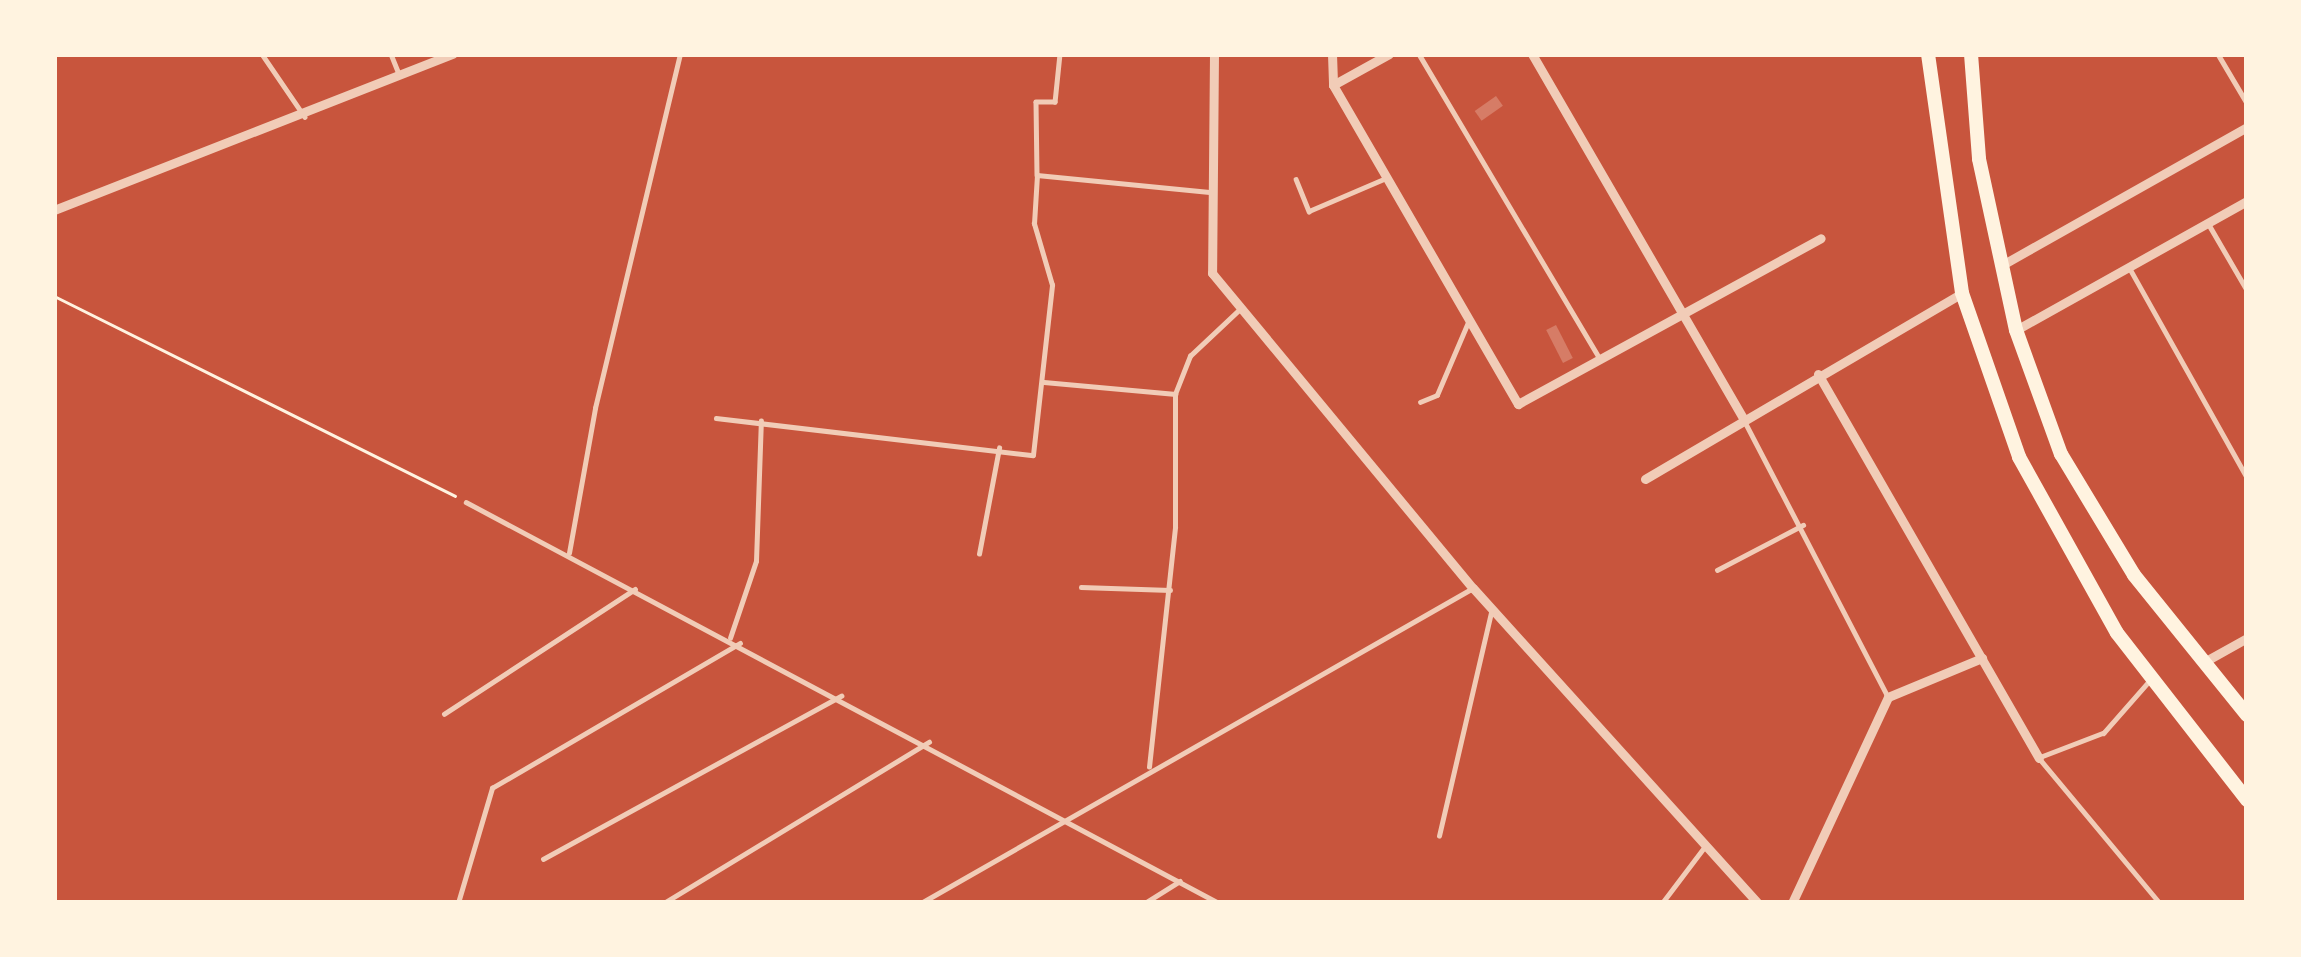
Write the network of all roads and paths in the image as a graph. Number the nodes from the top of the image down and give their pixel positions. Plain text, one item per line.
1 (262, 54) edge
2 (391, 54) edge
3 (453, 54) edge
4 (680, 54) edge
5 (1060, 54) edge
6 (1214, 54) edge
7 (1332, 54) edge
8 (1389, 54) edge
9 (1419, 54) edge
10 (1532, 54) edge
11 (1928, 54) edge
12 (1971, 54) edge
13 (2218, 54) edge
14 (399, 74) junction
15 (1333, 86) junction
16 (2247, 103) edge
17 (305, 118) junction
18 (2247, 127) edge
19 (1037, 175) junction
20 (1387, 178) junction
21 (1296, 179) dead end
22 (1209, 192) junction
23 (2247, 201) edge
24 (54, 210) edge
25 (2208, 223) junction
26 (1821, 238) dead end
27 (2002, 265) junction
28 (2129, 267) junction
29 (2247, 290) edge
30 (1962, 293) junction
31 (54, 296) edge
32 (1241, 308) junction
33 (1682, 314) junction
34 (1469, 320) junction
35 (2016, 330) junction
36 (1600, 359) junction
37 (1818, 374) junction
38 (1044, 382) junction
39 (1175, 394) junction
40 (1420, 402) dead end
41 (716, 418) dead end
42 (1743, 418) junction
43 (761, 422) junction
44 (999, 446) junction
45 (2247, 477) edge
46 (1646, 479) dead end
47 (466, 502) joint
48 (1803, 525) junction
49 (569, 553) junction
50 (980, 554) dead end
51 (1717, 570) dead end
52 (1081, 587) dead end
53 (636, 588) junction
54 (1473, 588) junction
55 (1170, 590) junction
56 (1492, 608) junction
57 (730, 638) junction
58 (2247, 638) edge
59 (740, 643) junction
60 (1982, 658) junction
61 (2204, 662) junction
62 (2152, 678) junction
63 (841, 696) junction
64 (1888, 697) junction
65 (445, 714) dead end
66 (2247, 715) edge
67 (929, 742) junction
68 (2039, 758) junction
69 (1149, 767) junction
70 (2247, 800) edge
71 (1064, 817) junction
72 (1438, 836) dead end
73 (1707, 844) junction
74 (542, 859) dead end
75 (1180, 881) junction
76 (458, 903) edge
77 (664, 903) edge
78 (921, 903) edge
79 (1145, 903) edge
80 (1219, 903) edge
81 (1662, 903) edge
82 (1758, 903) edge
83 (1792, 903) edge
84 (2160, 903) edge

1 - 17 lane
2 - 14 lane
3 - 14 street
4 - 49 lane
5 - 19 lane
6 - 22 street
7 - 15 street
8 - 15 street
9 - 36 lane
10 - 33 street
11 - 30 main road
12 - 27 main road
13 - 16 lane
14 - 17 street
15 - 20 street
17 - 24 street
18 - 27 street
19 - 22 lane
19 - 38 lane
20 - 21 lane
20 - 34 street
22 - 32 street
23 - 25 street
25 - 28 street
25 - 29 lane
26 - 33 street
27 - 35 main road
28 - 35 street
28 - 45 lane
30 - 37 street
30 - 62 main road
31 - 47 path
32 - 39 lane
32 - 54 street
33 - 36 street
33 - 42 street
34 - 36 street
34 - 40 lane
35 - 61 main road
37 - 42 street
37 - 60 street
38 - 39 lane
38 - 44 lane
39 - 55 lane
41 - 43 lane
42 - 46 street
42 - 48 lane
43 - 44 lane
43 - 57 lane
44 - 50 lane
47 - 49 lane
48 - 51 lane
48 - 64 lane
49 - 53 lane
52 - 55 lane
53 - 57 lane
53 - 65 lane
54 - 56 street
54 - 69 lane
55 - 69 lane
56 - 72 lane
56 - 73 street
57 - 59 lane
58 - 61 street
59 - 63 lane
59 - 76 lane
60 - 64 street
60 - 68 street
61 - 66 main road
62 - 68 lane
62 - 70 main road
63 - 67 lane
63 - 74 lane
64 - 83 street
67 - 71 lane
67 - 77 lane
68 - 84 lane
69 - 71 lane
71 - 75 lane
71 - 78 lane
73 - 81 lane
73 - 82 street
75 - 79 lane
75 - 80 lane

